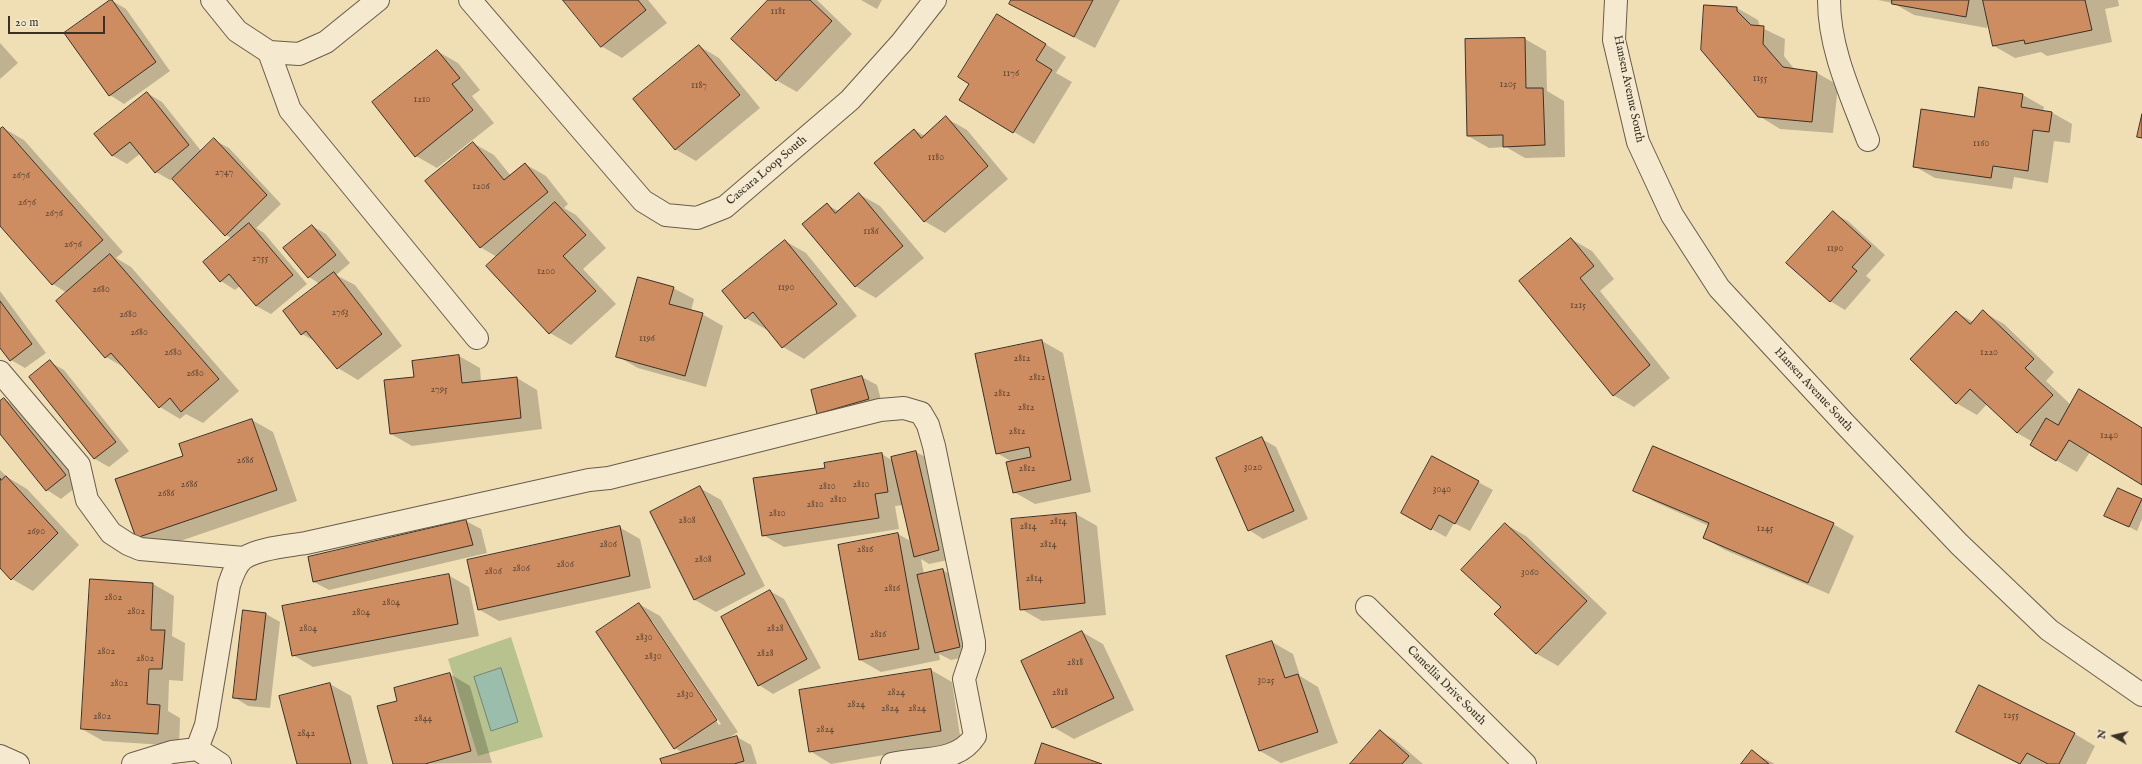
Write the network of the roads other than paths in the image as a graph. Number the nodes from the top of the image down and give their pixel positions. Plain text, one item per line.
1 (212, 0) edge
2 (378, 0) edge
3 (470, 0) edge
4 (935, 0) edge
5 (1616, 0) edge
6 (1829, 0) edge
7 (269, 52) junction
8 (1868, 140) dead end
9 (477, 338) dead end
10 (0, 372) edge
11 (244, 558) junction
12 (1367, 608) dead end
13 (2142, 695) edge
14 (197, 749) junction
15 (0, 756) edge
16 (18, 764) edge
17 (133, 764) edge
18 (220, 764) edge
19 (892, 764) edge
20 (1525, 764) edge

1 - 7 street
2 - 7 street
3 - 4 street, Cascara Loop South
5 - 13 street, Hansen Avenue South
6 - 8 street
7 - 9 street
10 - 11 street
11 - 14 street
11 - 19 street
12 - 20 street, Camellia Drive South
14 - 17 street
14 - 18 street
15 - 16 street

